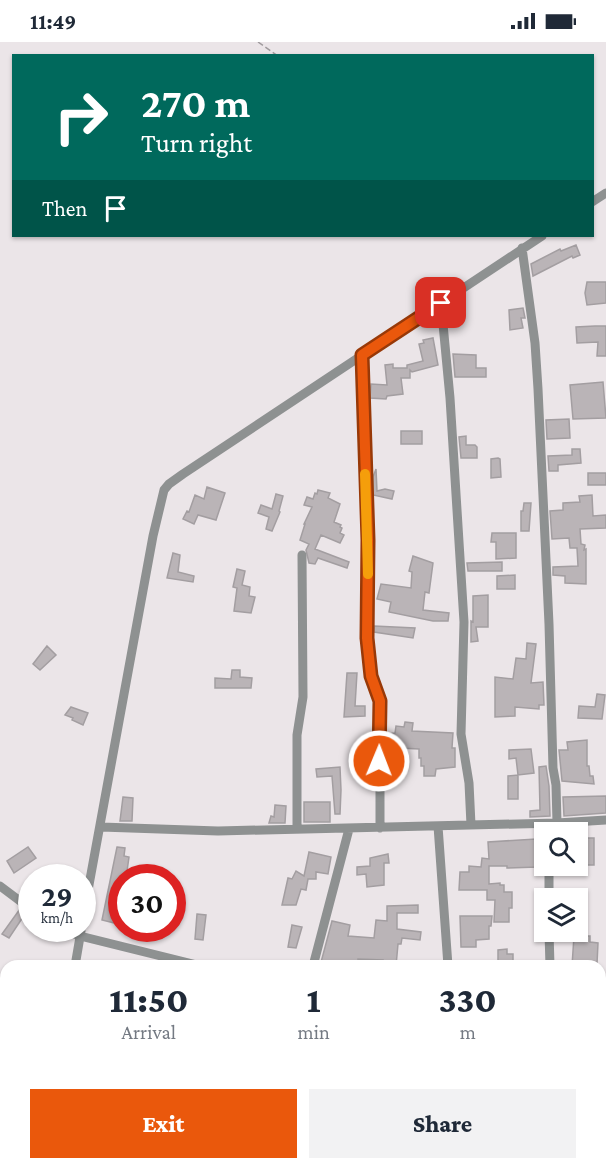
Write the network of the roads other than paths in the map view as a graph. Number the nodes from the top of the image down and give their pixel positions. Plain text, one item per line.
1 (540, 237) edge
2 (522, 248) junction
3 (441, 303) junction
4 (362, 355) junction
5 (302, 555) dead end
6 (606, 820) edge
7 (552, 822) edge
8 (570, 822) edge
9 (534, 823) edge
10 (471, 825) junction
11 (101, 826) junction
12 (438, 826) junction
13 (380, 828) junction
14 (349, 829) junction
15 (297, 830) junction
16 (94, 864) edge
17 (0, 886) edge
18 (18, 900) edge
19 (96, 936) edge
20 (79, 942) edge
21 (549, 942) edge
22 (76, 960) edge
23 (180, 960) edge
24 (315, 960) edge
25 (448, 960) edge
26 (550, 960) edge

1 - 2 street
2 - 3 street
2 - 7 street
3 - 4 street
3 - 10 street
4 - 11 street
4 - 13 street
5 - 15 street
6 - 8 street
9 - 10 street
10 - 12 street
11 - 15 street
11 - 16 street
12 - 13 street
12 - 25 street
13 - 14 street
14 - 15 street
14 - 24 street
17 - 18 street
19 - 23 street
20 - 22 street
21 - 26 street

